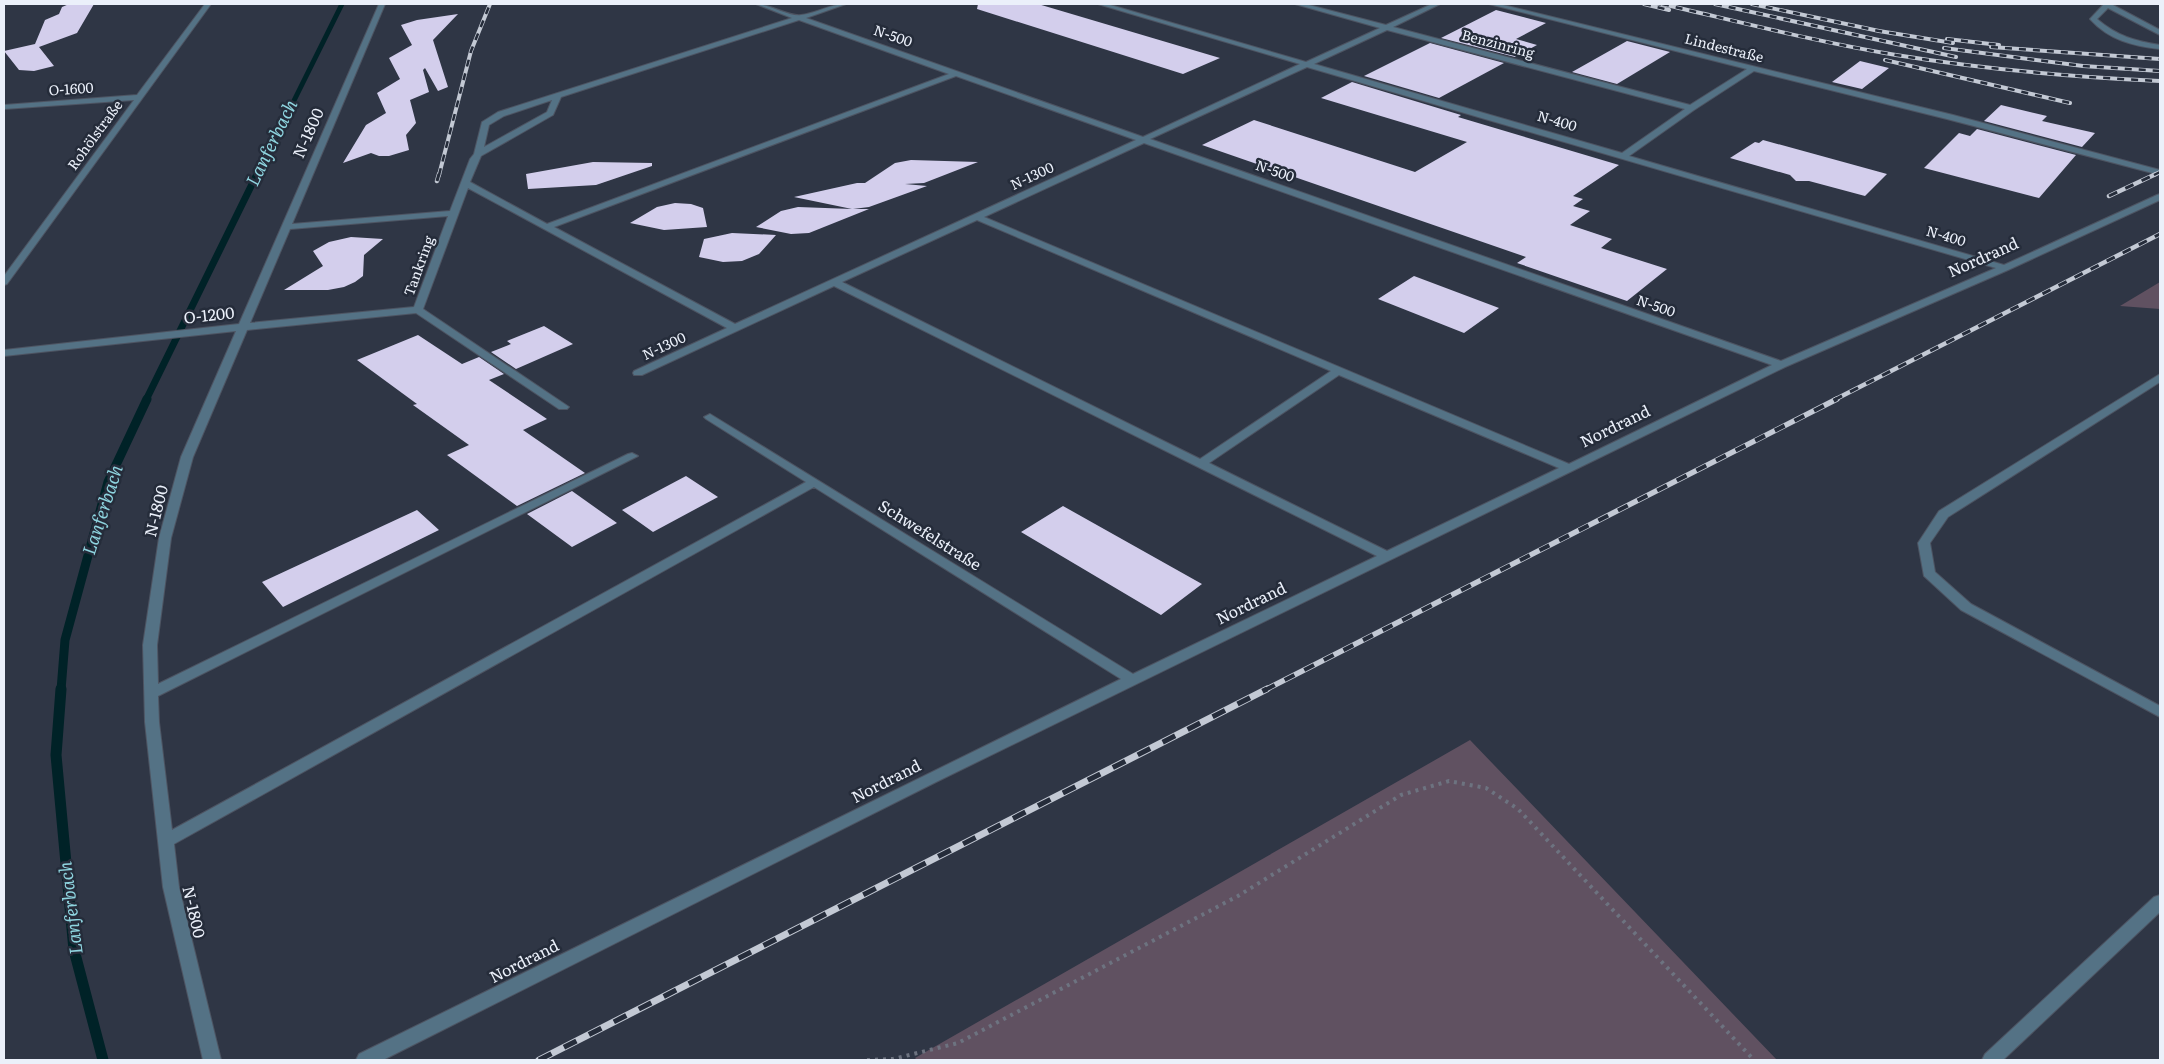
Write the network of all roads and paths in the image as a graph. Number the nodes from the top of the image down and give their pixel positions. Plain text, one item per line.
1 (208, 4) edge
2 (382, 4) edge
3 (759, 4) edge
4 (843, 4) edge
5 (1101, 4) edge
6 (1298, 4) edge
7 (1437, 4) edge
8 (1492, 4) edge
9 (2107, 4) edge
10 (799, 18) junction
11 (1385, 27) junction
12 (2160, 33) edge
13 (2160, 46) edge
14 (1305, 63) junction
15 (1754, 68) junction
16 (957, 74) junction
17 (558, 95) junction
18 (140, 97) junction
19 (4, 107) edge
20 (1692, 108) junction
21 (1144, 140) junction
22 (478, 154) junction
23 (1625, 155) junction
24 (2160, 173) edge
25 (465, 183) junction
26 (2160, 197) edge
27 (454, 213) junction
28 (977, 216) junction
29 (546, 227) junction
30 (285, 228) junction
31 (2005, 268) junction
32 (4, 282) edge
33 (834, 282) junction
34 (418, 310) junction
35 (242, 327) junction
36 (734, 328) junction
37 (4, 354) edge
38 (1781, 365) junction
39 (1339, 370) junction
40 (638, 373) dead end
41 (2160, 377) edge
42 (563, 407) dead end
43 (710, 417) dead end
44 (632, 456) dead end
45 (1200, 464) junction
46 (1569, 468) junction
47 (814, 482) junction
48 (1387, 556) junction
49 (1133, 680) junction
50 (151, 694) junction
51 (2160, 712) edge
52 (166, 841) junction
53 (2160, 902) edge
54 (212, 1060) edge
55 (365, 1060) edge
56 (868, 1060) edge
57 (1754, 1060) edge
58 (1991, 1060) edge

1 - 18 lane, Rohölstraße
2 - 30 lane, N-1800
3 - 10 lane, N-500
4 - 10 lane, Tankring
5 - 14 lane, N-400
6 - 11 lane, Benzinring
7 - 11 lane, N-1300
8 - 15 lane, Lindestraße
9 - 12 lane
9 - 13 lane
10 - 16 lane, N-500
10 - 17 lane, Tankring
11 - 14 lane, N-1300
11 - 20 lane, Benzinring
14 - 21 lane, N-1300
14 - 23 lane, N-400
15 - 20 lane
15 - 24 lane, Lindestraße
16 - 21 lane, N-500
16 - 29 lane
17 - 22 lane
17 - 22 lane, Tankring
18 - 19 lane, O-1600
18 - 32 lane, Rohölstraße
20 - 23 lane
21 - 28 lane, N-1300
21 - 38 lane, N-500
22 - 25 lane, Tankring
23 - 31 lane, N-400
25 - 27 lane, Tankring
25 - 29 lane
26 - 31 lane, Nordrand
27 - 30 lane
27 - 34 lane, Tankring
28 - 33 lane, N-1300
28 - 39 lane
29 - 36 lane
30 - 35 lane, N-1800
31 - 38 lane, Nordrand
33 - 36 lane, N-1300
33 - 45 lane
34 - 35 lane, O-1200
34 - 42 lane, Tankring
35 - 37 lane, O-1200
35 - 50 lane, N-1800
36 - 40 lane, N-1300
38 - 46 lane, Nordrand
39 - 45 lane
39 - 46 lane
41 - 51 lane
43 - 47 lane, Schwefelstraße
44 - 50 lane
45 - 48 lane
46 - 48 lane, Nordrand
47 - 49 lane, Schwefelstraße
47 - 52 lane
48 - 49 lane, Nordrand
49 - 55 lane, Nordrand
50 - 52 lane, N-1800
52 - 54 lane, N-1800
53 - 58 lane
56 - 57 path

